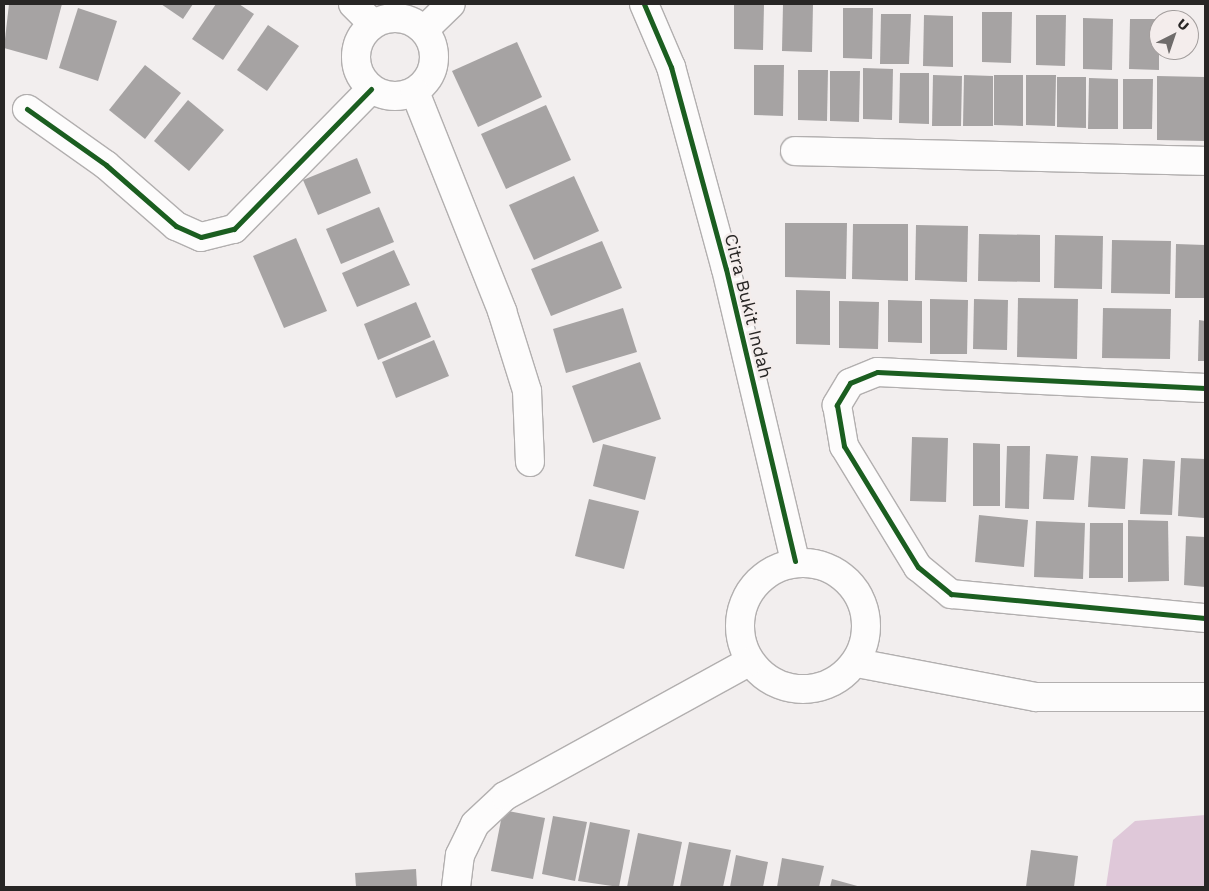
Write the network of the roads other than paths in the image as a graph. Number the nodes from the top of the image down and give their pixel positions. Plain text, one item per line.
1 (353, 4) edge
2 (451, 4) edge
3 (644, 4) edge
4 (373, 24) junction
5 (424, 30) junction
6 (371, 89) junction
7 (415, 92) junction
8 (27, 109) dead end
9 (795, 151) dead end
10 (1205, 161) edge
11 (1205, 388) edge
12 (530, 462) dead end
13 (795, 561) junction
14 (1205, 618) edge
15 (749, 662) junction
16 (857, 663) junction
17 (1205, 697) edge
18 (456, 887) edge

1 - 4 street
2 - 5 street
3 - 13 street, Citra Bukit Indah
4 - 5 street
4 - 6 street
5 - 7 street
6 - 7 street
6 - 8 street
7 - 12 street
9 - 10 street
11 - 14 street
13 - 15 street
13 - 16 street
15 - 16 street
15 - 18 street
16 - 17 street

